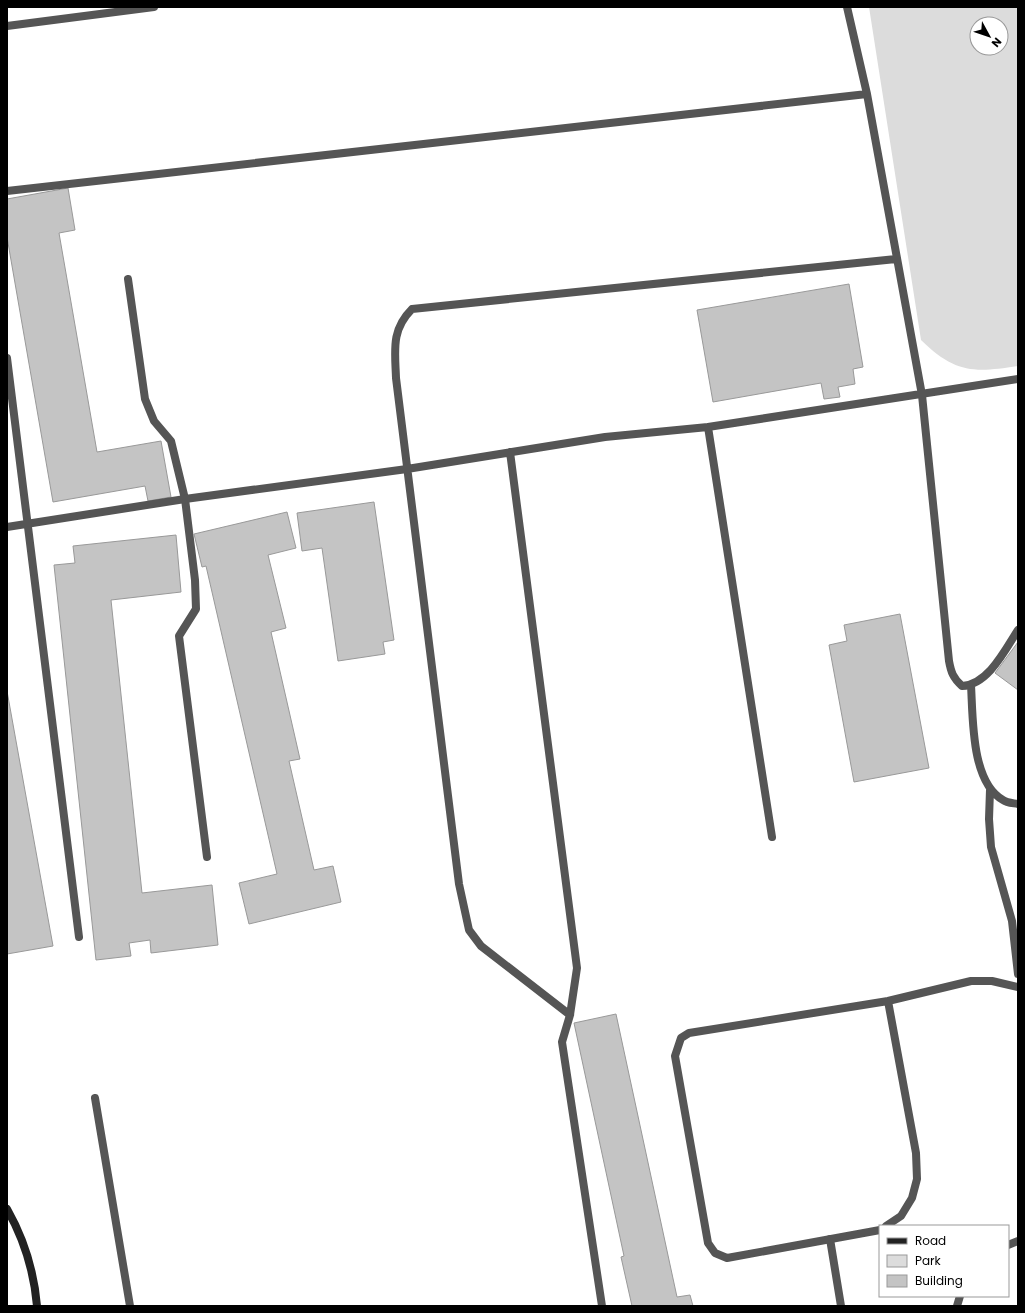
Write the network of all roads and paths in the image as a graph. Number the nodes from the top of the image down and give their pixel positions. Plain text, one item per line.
1 (154, 7) edge
2 (847, 7) edge
3 (7, 26) edge
4 (867, 94) junction
5 (7, 191) edge
6 (896, 259) junction
7 (128, 279) dead end
8 (7, 358) edge
9 (1018, 379) edge
10 (922, 395) junction
11 (708, 427) junction
12 (510, 452) junction
13 (407, 469) junction
14 (185, 500) junction
15 (26, 523) junction
16 (7, 527) edge
17 (1018, 630) edge
18 (971, 685) junction
19 (990, 790) junction
20 (1018, 804) edge
21 (772, 837) dead end
22 (207, 857) dead end
23 (79, 937) dead end
24 (1018, 974) edge
25 (1018, 987) edge
26 (888, 1001) junction
27 (570, 1015) junction
28 (95, 1098) dead end
29 (7, 1209) edge
30 (888, 1225) edge
31 (879, 1230) edge
32 (830, 1239) junction
33 (37, 1306) edge
34 (130, 1306) edge
35 (602, 1306) edge
36 (841, 1306) edge

1 - 3 street
2 - 4 street
4 - 5 street
4 - 6 street
6 - 10 street
6 - 13 street
7 - 14 street
8 - 15 street
9 - 10 street
10 - 11 street
10 - 18 street
11 - 12 street
11 - 21 street
12 - 13 street
12 - 27 street
13 - 14 street
13 - 27 street
14 - 15 street
14 - 22 street
15 - 16 street
15 - 23 street
17 - 18 street
18 - 19 street
19 - 20 street
19 - 24 street
25 - 26 street
26 - 30 street
26 - 32 street
27 - 35 street
28 - 34 street
29 - 33 street
31 - 32 street
32 - 36 street

